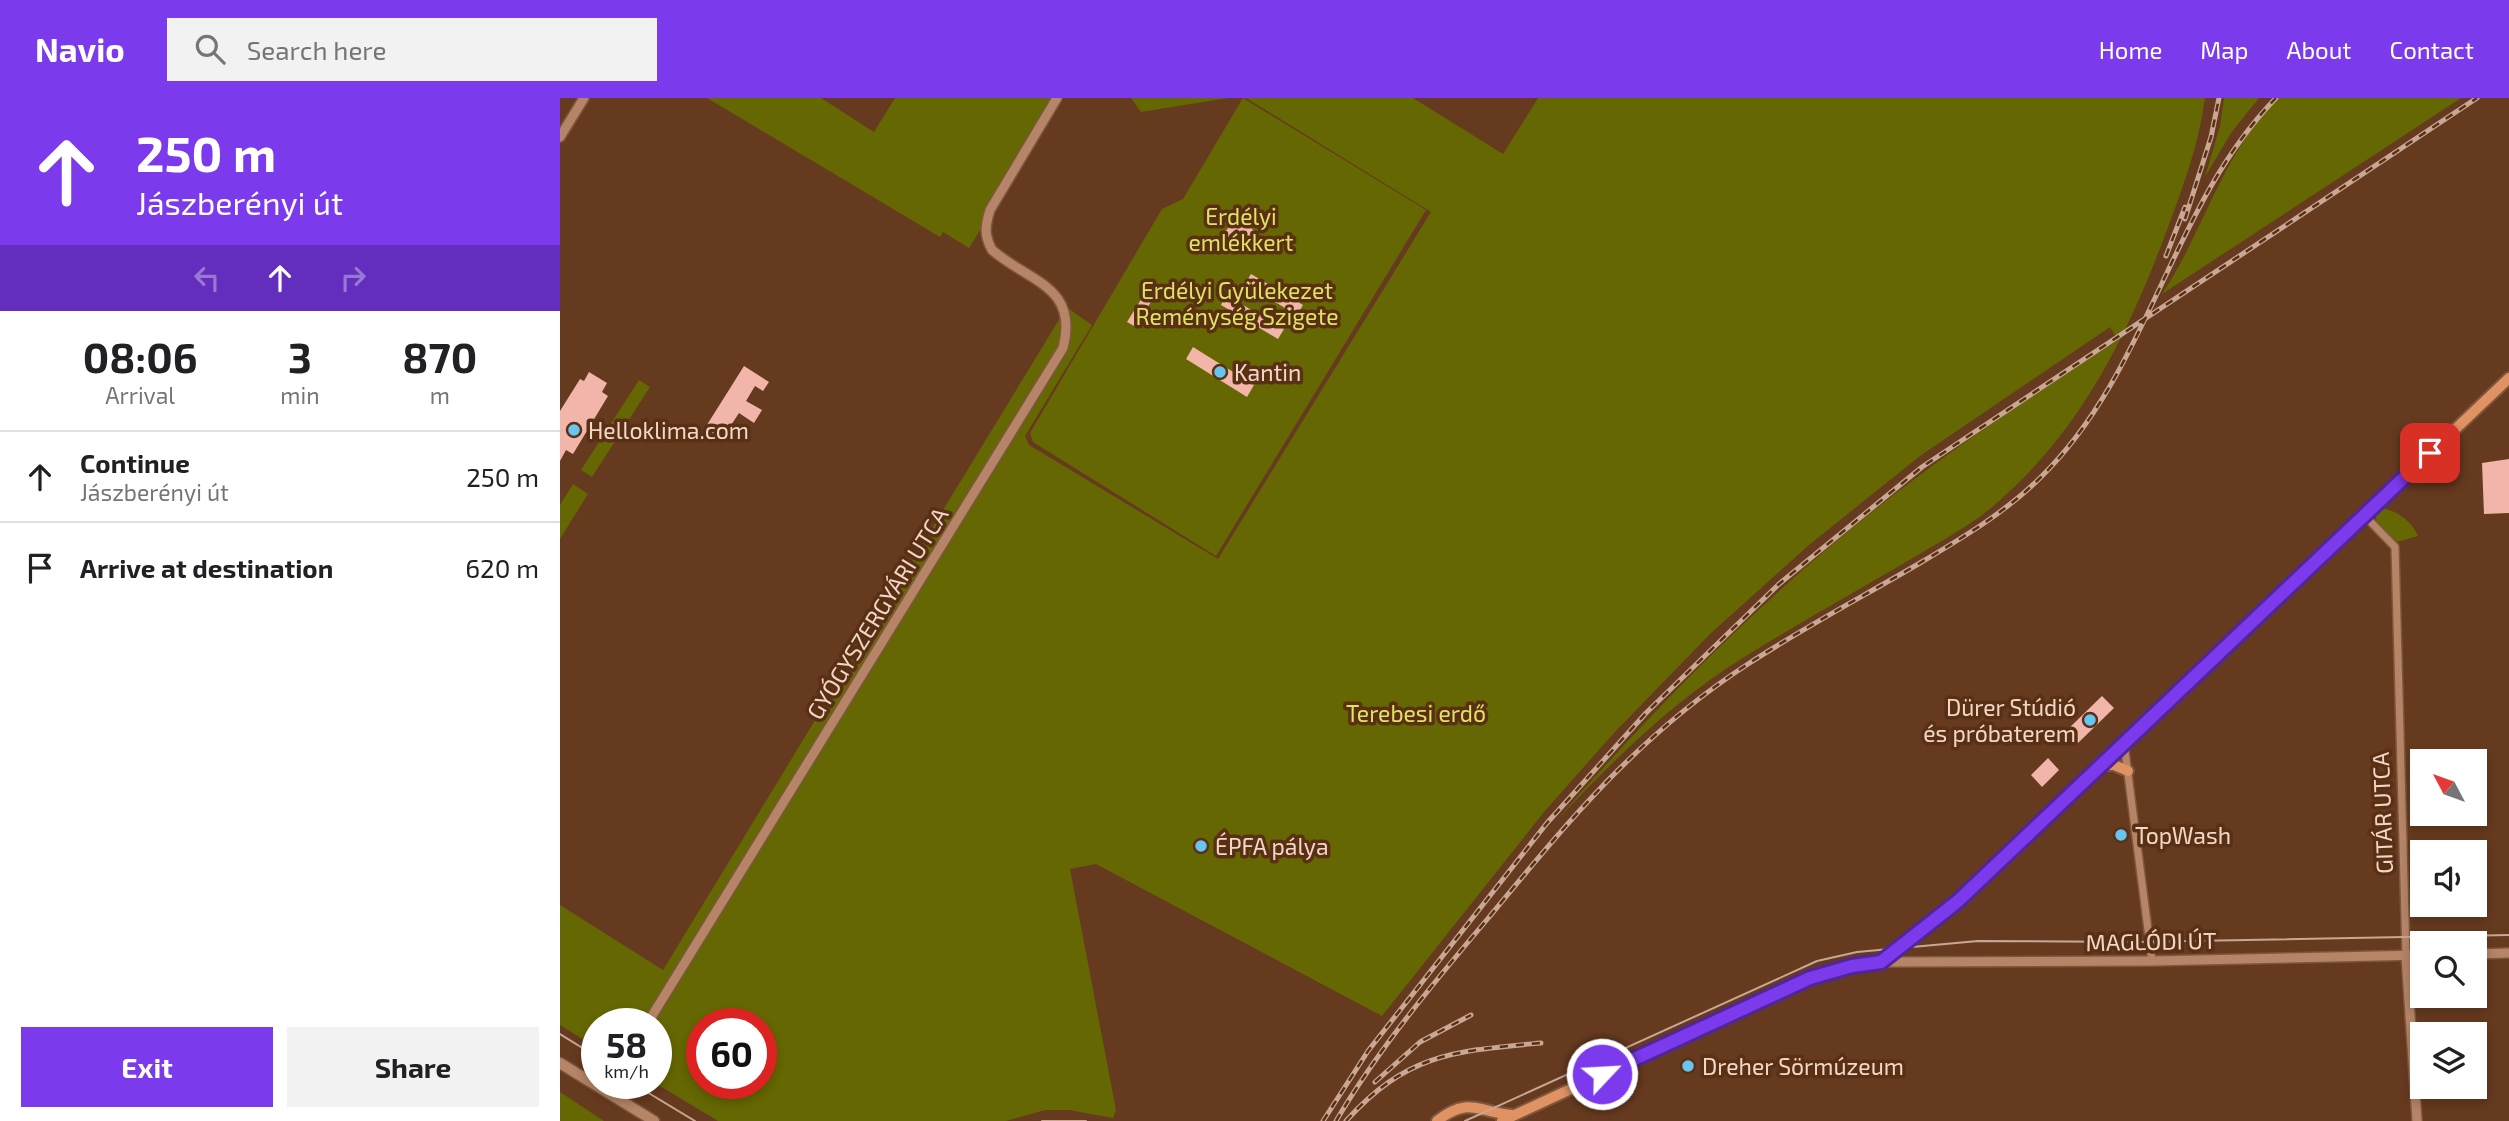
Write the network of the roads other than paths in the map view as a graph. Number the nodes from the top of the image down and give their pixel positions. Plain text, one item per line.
1 (584, 98) edge
2 (1057, 98) edge
3 (560, 137) edge
4 (2509, 379) edge
5 (2364, 515) junction
6 (2124, 742) junction
7 (2100, 765) junction
8 (2128, 771) junction
9 (2509, 953) edge
10 (2487, 954) edge
11 (2406, 956) junction
12 (2410, 956) edge
13 (2152, 961) junction
14 (1881, 962) junction
15 (657, 1008) edge
16 (560, 1063) edge
17 (581, 1074) edge
18 (624, 1099) edge
19 (1476, 1105) junction
20 (1515, 1115) junction
21 (654, 1121) edge
22 (1437, 1121) edge
23 (1481, 1121) edge
24 (1502, 1121) edge
25 (2417, 1121) edge

1 - 3 street
2 - 15 street, GYÓGYSZERGYÁRI UTCA
4 - 5 main road
5 - 6 main road
5 - 11 street, GITÁR UTCA
6 - 7 main road
6 - 8 street
7 - 8 main road
7 - 14 main road
8 - 13 street
9 - 10 street
11 - 12 street, MAGLÓDI ÚT
11 - 13 street, MAGLÓDI ÚT
11 - 25 street, GITÁR UTCA
13 - 14 street, MAGLÓDI ÚT
14 - 20 main road
16 - 17 main road
18 - 21 main road
19 - 20 main road
19 - 22 main road
19 - 23 main road
20 - 24 main road

